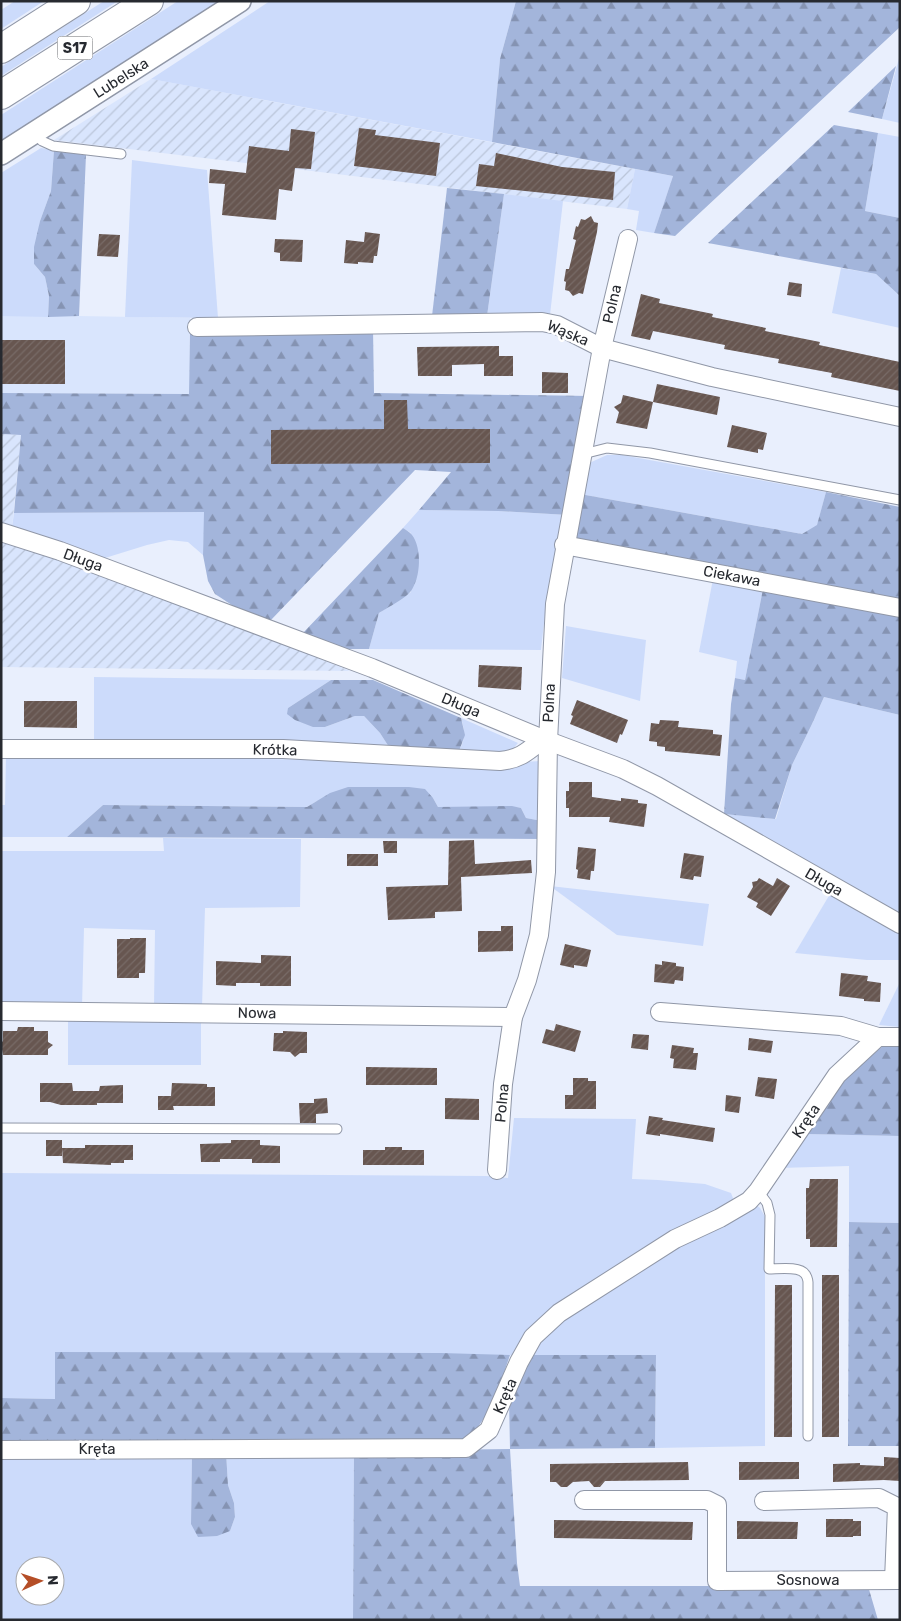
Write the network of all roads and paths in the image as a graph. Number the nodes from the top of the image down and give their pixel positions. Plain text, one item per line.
1 (76, 1) edge
2 (149, 1) edge
3 (240, 1) edge
4 (1, 49) edge
5 (1, 96) edge
6 (35, 132) junction
7 (1, 154) edge
8 (122, 154) dead end
9 (628, 239) dead end
10 (197, 326) dead end
11 (602, 348) junction
12 (900, 417) edge
13 (583, 454) junction
14 (900, 500) edge
15 (1, 532) edge
16 (564, 544) junction
17 (900, 608) edge
18 (545, 740) junction
19 (1, 749) edge
20 (900, 924) edge
21 (1, 1011) edge
22 (660, 1012) dead end
23 (513, 1017) junction
24 (878, 1037) junction
25 (900, 1037) edge
26 (1, 1128) edge
27 (337, 1129) dead end
28 (497, 1170) dead end
29 (758, 1190) junction
30 (808, 1436) dead end
31 (1, 1450) edge
32 (584, 1500) dead end
33 (764, 1501) dead end
34 (897, 1580) edge

1 - 4 highway, S17
2 - 5 highway, S17
3 - 6 street, Lubelska
6 - 7 street, Lubelska
6 - 8 lane
9 - 11 street, Polna
10 - 11 street, Wąska
11 - 12 street, Wąska
11 - 13 street, Polna
13 - 14 lane
13 - 16 street, Polna
15 - 18 street, Długa
16 - 17 street, Ciekawa
16 - 18 street, Polna
18 - 19 street, Krótka
18 - 20 street, Długa
18 - 23 street, Polna
21 - 23 street, Nowa
22 - 24 street
23 - 28 street, Polna
24 - 25 street
24 - 29 street, Kręta
26 - 27 lane
29 - 30 lane
29 - 31 street, Kręta
32 - 34 street, Sosnowa
33 - 34 street

